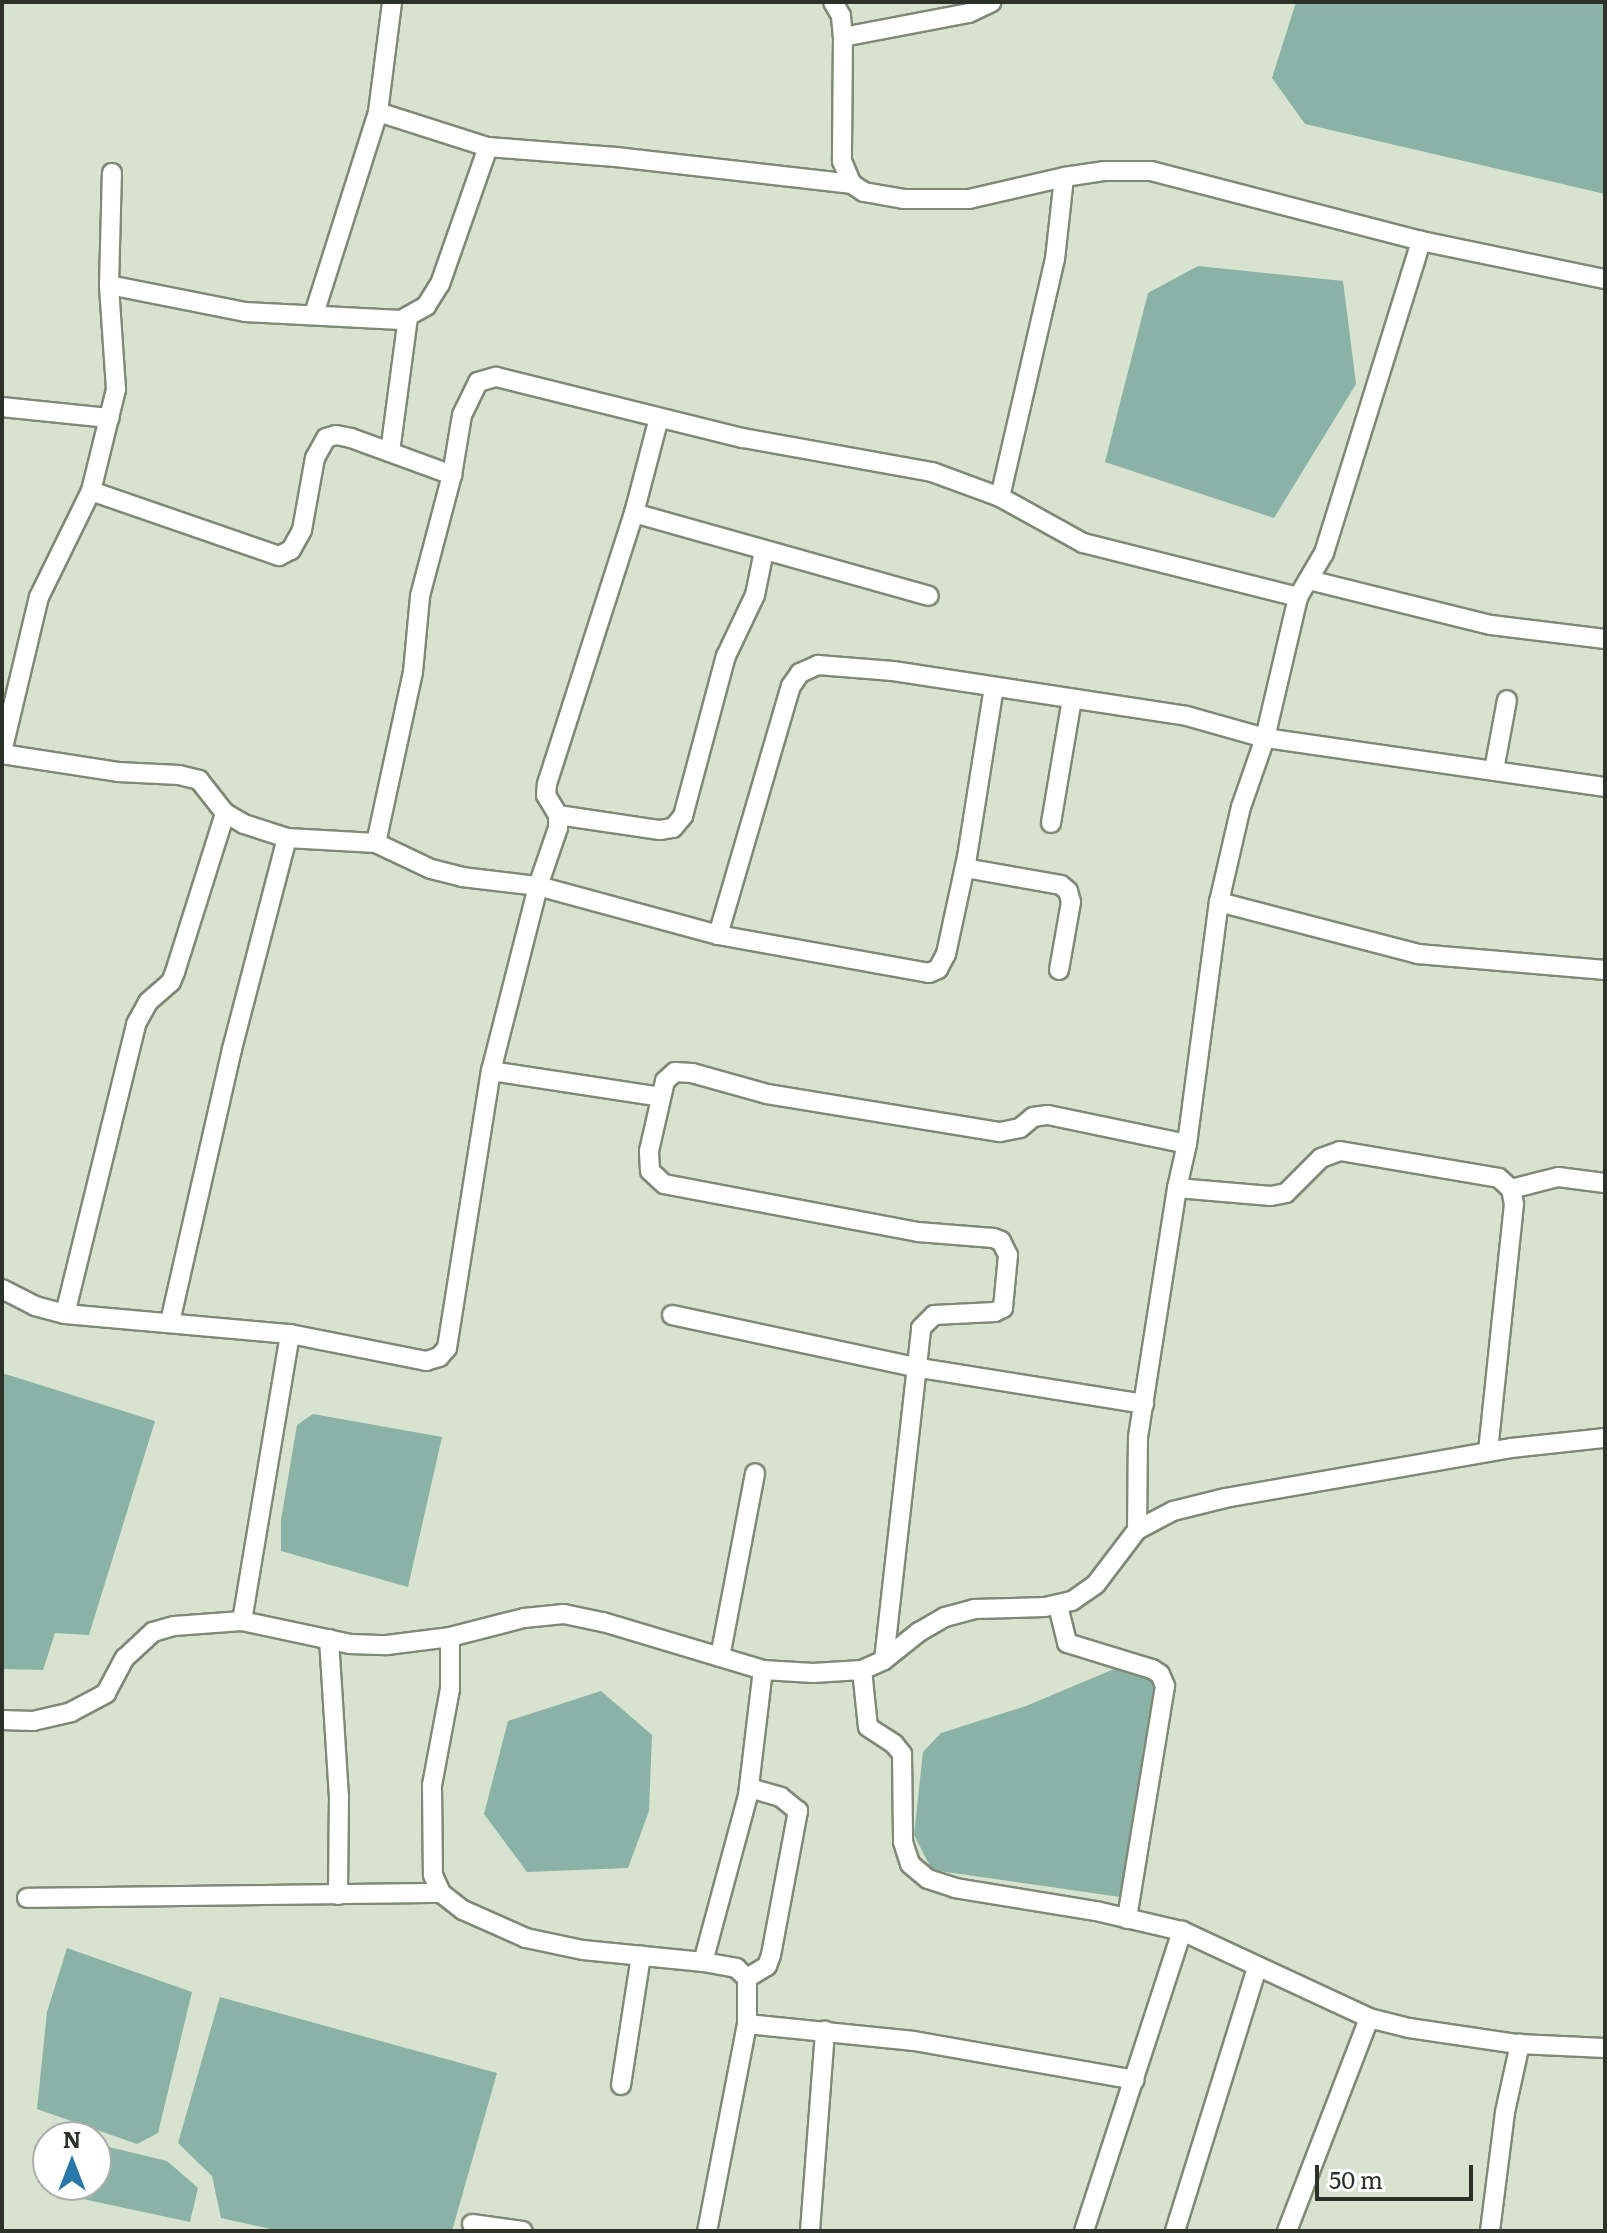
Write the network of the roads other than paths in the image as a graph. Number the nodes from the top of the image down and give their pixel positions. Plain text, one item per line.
1 (392, 2) edge
2 (833, 2) edge
3 (992, 2) edge
4 (843, 37) junction
5 (378, 112) junction
6 (488, 147) junction
7 (112, 173) dead end
8 (1064, 177) junction
9 (852, 184) junction
10 (1421, 241) junction
11 (1605, 279) edge
12 (109, 285) junction
13 (314, 314) junction
14 (408, 317) junction
15 (2, 407) edge
16 (109, 418) junction
17 (659, 418) junction
18 (390, 452) junction
19 (452, 475) junction
20 (91, 491) junction
21 (1000, 497) junction
22 (634, 513) junction
23 (764, 551) junction
24 (1309, 580) junction
25 (929, 596) dead end
26 (1298, 597) junction
27 (1605, 639) edge
28 (994, 687) junction
29 (1072, 699) junction
30 (1507, 700) dead end
31 (1265, 738) junction
32 (2, 753) edge
33 (1494, 770) junction
34 (1605, 787) edge
35 (225, 813) junction
36 (558, 815) junction
37 (1051, 823) dead end
38 (287, 838) junction
39 (376, 843) junction
40 (965, 868) junction
41 (538, 886) junction
42 (1219, 902) junction
43 (718, 935) junction
44 (1059, 970) dead end
45 (1605, 970) edge
46 (491, 1071) junction
47 (660, 1097) junction
48 (1187, 1144) junction
49 (1605, 1183) edge
50 (1177, 1188) junction
51 (1511, 1189) junction
52 (2, 1289) edge
53 (65, 1314) junction
54 (672, 1315) dead end
55 (170, 1322) junction
56 (290, 1334) junction
57 (914, 1367) junction
58 (1144, 1404) junction
59 (1605, 1438) edge
60 (1488, 1452) junction
61 (755, 1473) dead end
62 (1137, 1530) junction
63 (1058, 1606) junction
64 (242, 1621) junction
65 (450, 1637) junction
66 (329, 1639) junction
67 (720, 1657) junction
68 (884, 1660) junction
69 (763, 1670) junction
70 (862, 1670) junction
71 (2, 1720) edge
72 (749, 1788) junction
73 (441, 1893) junction
74 (338, 1895) junction
75 (27, 1898) dead end
76 (1127, 1919) junction
77 (1182, 1931) junction
78 (641, 1956) junction
79 (703, 1962) junction
80 (1257, 1967) junction
81 (747, 1978) junction
82 (1369, 2018) junction
83 (747, 2024) junction
84 (825, 2031) junction
85 (1520, 2044) junction
86 (1605, 2048) edge
87 (1135, 2080) junction
88 (621, 2085) dead end
89 (472, 2224) dead end
90 (523, 2231) edge
91 (707, 2231) edge
92 (810, 2231) edge
93 (1084, 2231) edge
94 (1175, 2231) edge
95 (1287, 2231) edge
96 (1490, 2231) edge

1 - 5 street
2 - 4 street
3 - 4 street
4 - 9 street
5 - 6 street
5 - 13 street
6 - 9 street
6 - 14 street
7 - 12 street
8 - 9 street
8 - 10 street
8 - 21 street
10 - 11 street
10 - 24 street
12 - 13 street
12 - 16 street
13 - 14 street
14 - 18 street
15 - 16 street
16 - 20 street
17 - 19 street
17 - 21 street
17 - 22 street
18 - 19 street
18 - 20 street
19 - 39 street
20 - 32 street
21 - 26 street
22 - 23 street
22 - 36 street
23 - 25 street
23 - 36 street
24 - 26 street
24 - 27 street
26 - 31 street
28 - 29 street
28 - 40 street
28 - 43 street
29 - 31 street
29 - 37 street
30 - 33 street
31 - 33 street
31 - 42 street
32 - 35 street
33 - 34 street
35 - 38 street
35 - 53 street
36 - 41 street
38 - 39 street
38 - 55 street
39 - 41 street
40 - 43 street
40 - 44 street
41 - 43 street
41 - 46 street
42 - 45 street
42 - 48 street
46 - 47 street
46 - 56 street
47 - 48 street
47 - 57 street
48 - 50 street
49 - 51 street
50 - 51 street
50 - 58 street
51 - 60 street
52 - 53 street
53 - 55 street
54 - 57 street
55 - 56 street
56 - 64 street
57 - 58 street
57 - 68 street
58 - 62 street
59 - 60 street
60 - 62 street
61 - 67 street
62 - 63 street
63 - 68 street
63 - 76 street
64 - 66 street
64 - 71 street
65 - 66 street
65 - 67 street
65 - 73 street
66 - 74 street
67 - 69 street
68 - 70 street
69 - 70 street
69 - 72 street
70 - 76 street
72 - 79 street
72 - 81 street
73 - 74 street
73 - 78 street
74 - 75 street
76 - 77 street
77 - 80 street
77 - 87 street
78 - 79 street
78 - 88 street
79 - 81 street
80 - 82 street
80 - 94 street
81 - 83 street
82 - 85 street
82 - 95 street
83 - 84 street
83 - 91 street
84 - 87 street
84 - 92 street
85 - 86 street
85 - 96 street
87 - 93 street
89 - 90 street

